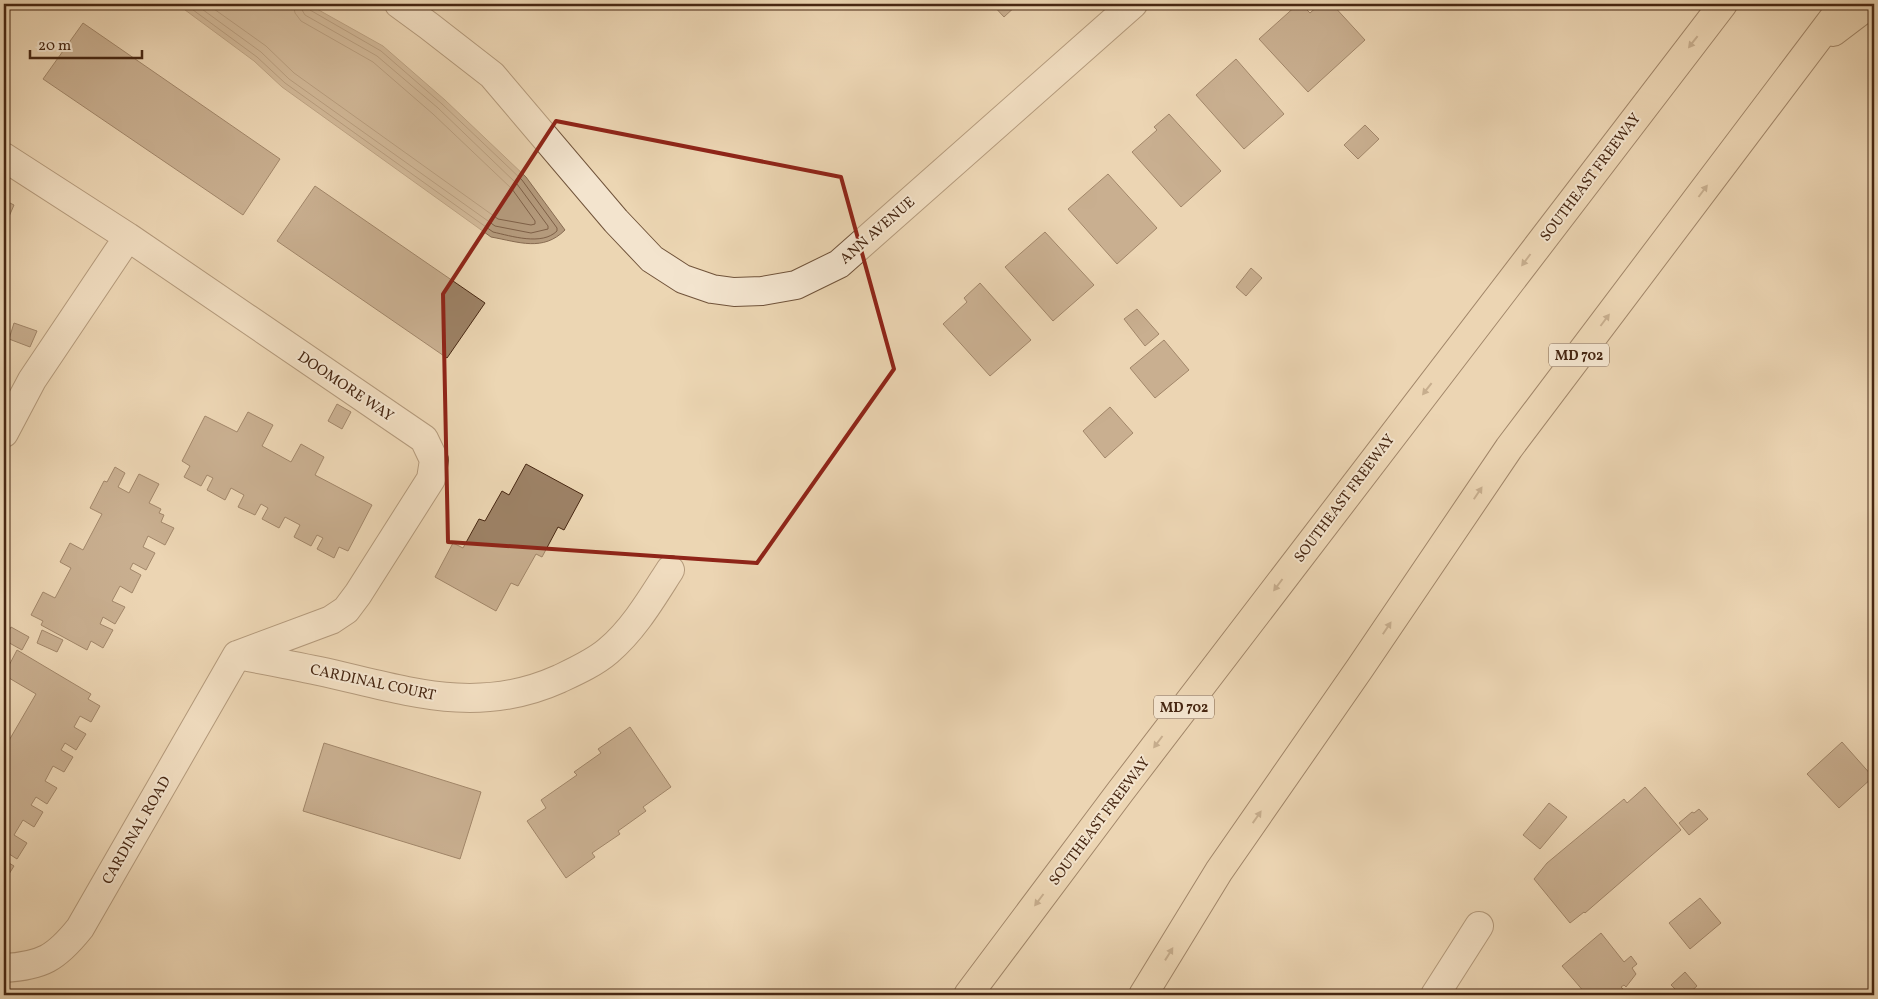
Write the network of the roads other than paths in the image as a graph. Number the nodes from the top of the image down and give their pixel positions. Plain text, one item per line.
1 (399, 4) edge
2 (1133, 4) edge
3 (1723, 4) edge
4 (1844, 4) edge
5 (1870, 4) edge
6 (1810, 50) junction
7 (4, 157) edge
8 (128, 237) junction
9 (4, 434) edge
10 (670, 570) dead end
11 (237, 655) junction
12 (1479, 926) dead end
13 (4, 968) edge
14 (1447, 990) edge
15 (968, 995) edge
16 (1143, 995) edge

1 - 2 street, ANN AVENUE
3 -> 15 highway, SOUTHEAST FREEWAY / MD 702
4 - 6 highway, MD 702
5 - 6 highway
16 -> 6 highway, MD 702
7 - 8 street, DOOMORE WAY
8 - 9 street
8 - 11 street, DOOMORE WAY
10 - 11 street, CARDINAL COURT
11 - 13 street, CARDINAL ROAD
12 - 14 street

